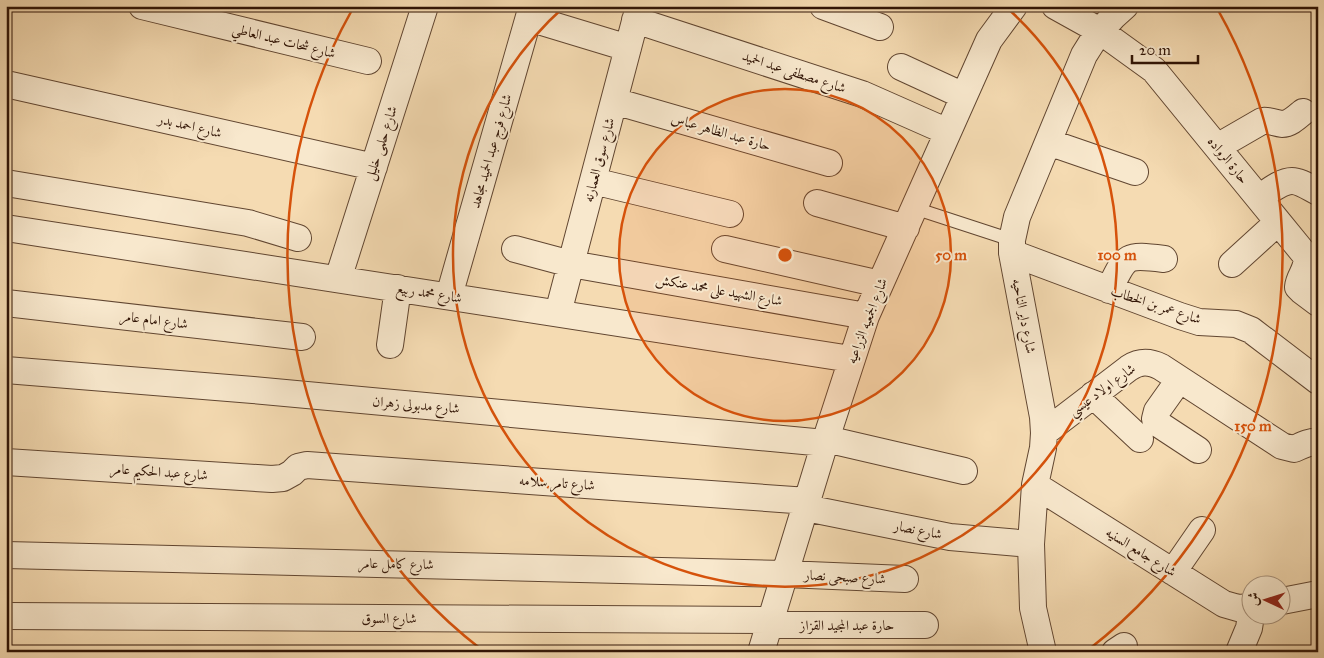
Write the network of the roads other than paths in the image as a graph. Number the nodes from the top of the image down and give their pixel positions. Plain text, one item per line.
1 (142, 6) edge
2 (426, 6) edge
3 (823, 6) edge
4 (1014, 6) edge
5 (1055, 6) edge
6 (1125, 6) edge
7 (851, 11) edge
8 (530, 12) edge
9 (637, 13) edge
10 (880, 27) dead end
11 (1100, 31) junction
12 (628, 48) junction
13 (368, 61) dead end
14 (901, 67) dead end
15 (6, 84) edge
16 (964, 96) junction
17 (614, 102) junction
18 (1303, 112) dead end
19 (948, 132) junction
20 (1048, 142) junction
21 (1217, 147) junction
22 (829, 163) dead end
23 (374, 167) junction
24 (1135, 172) dead end
25 (593, 182) junction
26 (6, 183) edge
27 (1318, 192) edge
28 (1259, 198) junction
29 (817, 203) dead end
30 (730, 214) dead end
31 (910, 218) junction
32 (1278, 222) junction
33 (248, 223) junction
34 (6, 228) edge
35 (298, 238) dead end
36 (1012, 247) junction
37 (724, 249) dead end
38 (516, 250) dead end
39 (1164, 259) dead end
40 (1313, 262) edge
41 (241, 264) junction
42 (571, 264) junction
43 (1232, 264) dead end
44 (338, 279) junction
45 (880, 284) junction
46 (398, 288) junction
47 (1109, 290) junction
48 (449, 296) junction
49 (6, 303) edge
50 (1318, 303) edge
51 (558, 313) junction
52 (866, 316) junction
53 (302, 337) dead end
54 (390, 345) dead end
55 (852, 359) junction
56 (6, 370) edge
57 (1179, 380) junction
58 (1318, 381) edge
59 (1093, 395) junction
60 (1044, 433) junction
61 (1140, 439) dead end
62 (825, 441) junction
63 (1318, 442) edge
64 (1198, 450) dead end
65 (6, 462) edge
66 (307, 465) joint
67 (964, 471) dead end
68 (1035, 486) junction
69 (807, 504) junction
70 (1202, 530) dead end
71 (1031, 544) junction
72 (6, 555) edge
73 (1173, 572) junction
74 (785, 574) junction
75 (905, 579) dead end
76 (1318, 594) edge
77 (1292, 599) edge
78 (1242, 608) edge
79 (6, 616) edge
80 (770, 622) junction
81 (925, 625) dead end
82 (1249, 626) edge
83 (761, 652) edge
84 (1043, 652) edge
85 (1239, 652) edge

1 - 13 street, شارع شحات عبد العاطي
2 - 23 street, شارع حلمى خليل
3 - 7 street
4 - 16 street, شارع الجمعيه الزراعيه
5 - 11 street, حارة الرواده
6 - 11 street, شارع داير الناحيه
7 - 10 street
8 - 12 street
8 - 48 street, شارع فرج عبد الحميد مجاهد
9 - 12 street, شارع سوق العمارنه
9 - 19 street, شارع مصطفى عبد الحميد
11 - 20 street, شارع داير الناحيه
11 - 21 street, حارة الرواده
12 - 17 street, شارع سوق العمارنه
14 - 16 street
15 - 23 street, شارع احمد بدر
16 - 19 street, شارع الجمعيه الزراعيه
17 - 22 street, حارة عبد الظاهر عباس
17 - 25 street, شارع سوق العمارنه
18 - 21 street
19 - 31 street, شارع الجمعيه الزراعيه
20 - 24 street
20 - 36 street, شارع داير الناحيه
21 - 28 street, حارة الرواده
23 - 44 street, شارع حلمى خليل
25 - 30 street
25 - 42 street, شارع سوق العمارنه
26 - 33 street
27 - 28 street
28 - 32 street, حارة الرواده
29 - 31 street
31 - 36 lane
31 - 45 street, شارع الجمعيه الزراعيه
32 - 40 street, حارة الرواده
32 - 43 street
33 - 35 street
33 - 41 street
34 - 41 street, شارع محمد ربيع
36 - 47 street, شارع عمر بن الخطاب
36 - 60 street, شارع داير الناحيه
37 - 45 street
38 - 42 street, شارع الشهيد على محمد عنكش
39 - 47 street
40 - 50 street, حارة الرواده
41 - 44 street, شارع محمد ربيع
42 - 51 street, شارع سوق العمارنه
42 - 52 street, شارع الشهيد على محمد عنكش
44 - 46 street, شارع محمد ربيع
45 - 52 street, شارع الجمعيه الزراعيه
46 - 48 street, شارع محمد ربيع
46 - 54 street
47 - 58 street, شارع عمر بن الخطاب
48 - 51 street, شارع محمد ربيع
49 - 53 street, شارع امام عامر
51 - 55 street, شارع محمد ربيع
52 - 55 street, شارع الجمعيه الزراعيه
55 - 62 street, شارع الجمعيه الزراعيه
56 - 62 street, شارع مدبولى زهران
57 - 59 street, شارع اولاد عيسي
57 - 63 street, شارع اولاد عيسي
57 - 64 street
59 - 60 street, شارع اولاد عيسي
59 - 61 street
60 - 68 street, شارع داير الناحيه
62 - 67 street, شارع مدبولى زهران
62 - 69 street, شارع الجمعيه الزراعيه
65 - 66 street, شارع عبد الحكيم عامر
66 - 69 street, شارع تامر سلامه
68 - 71 street, شارع داير الناحيه
68 - 73 street, شارع جامع السنيه
69 - 71 street, شارع نصار
69 - 74 street, شارع الجمعيه الزراعيه
70 - 73 street
71 - 84 street, شارع داير الناحيه
72 - 74 street, شارع كامل عامر
73 - 78 street, شارع جامع السنيه
74 - 75 street, شارع صبحى نصار
74 - 80 street, شارع الجمعيه الزراعيه
76 - 77 street
79 - 80 street, شارع السوق
80 - 81 street, حارة عبد المجيد القزاز
80 - 83 street, شارع الجمعيه الزراعيه
82 - 85 street

